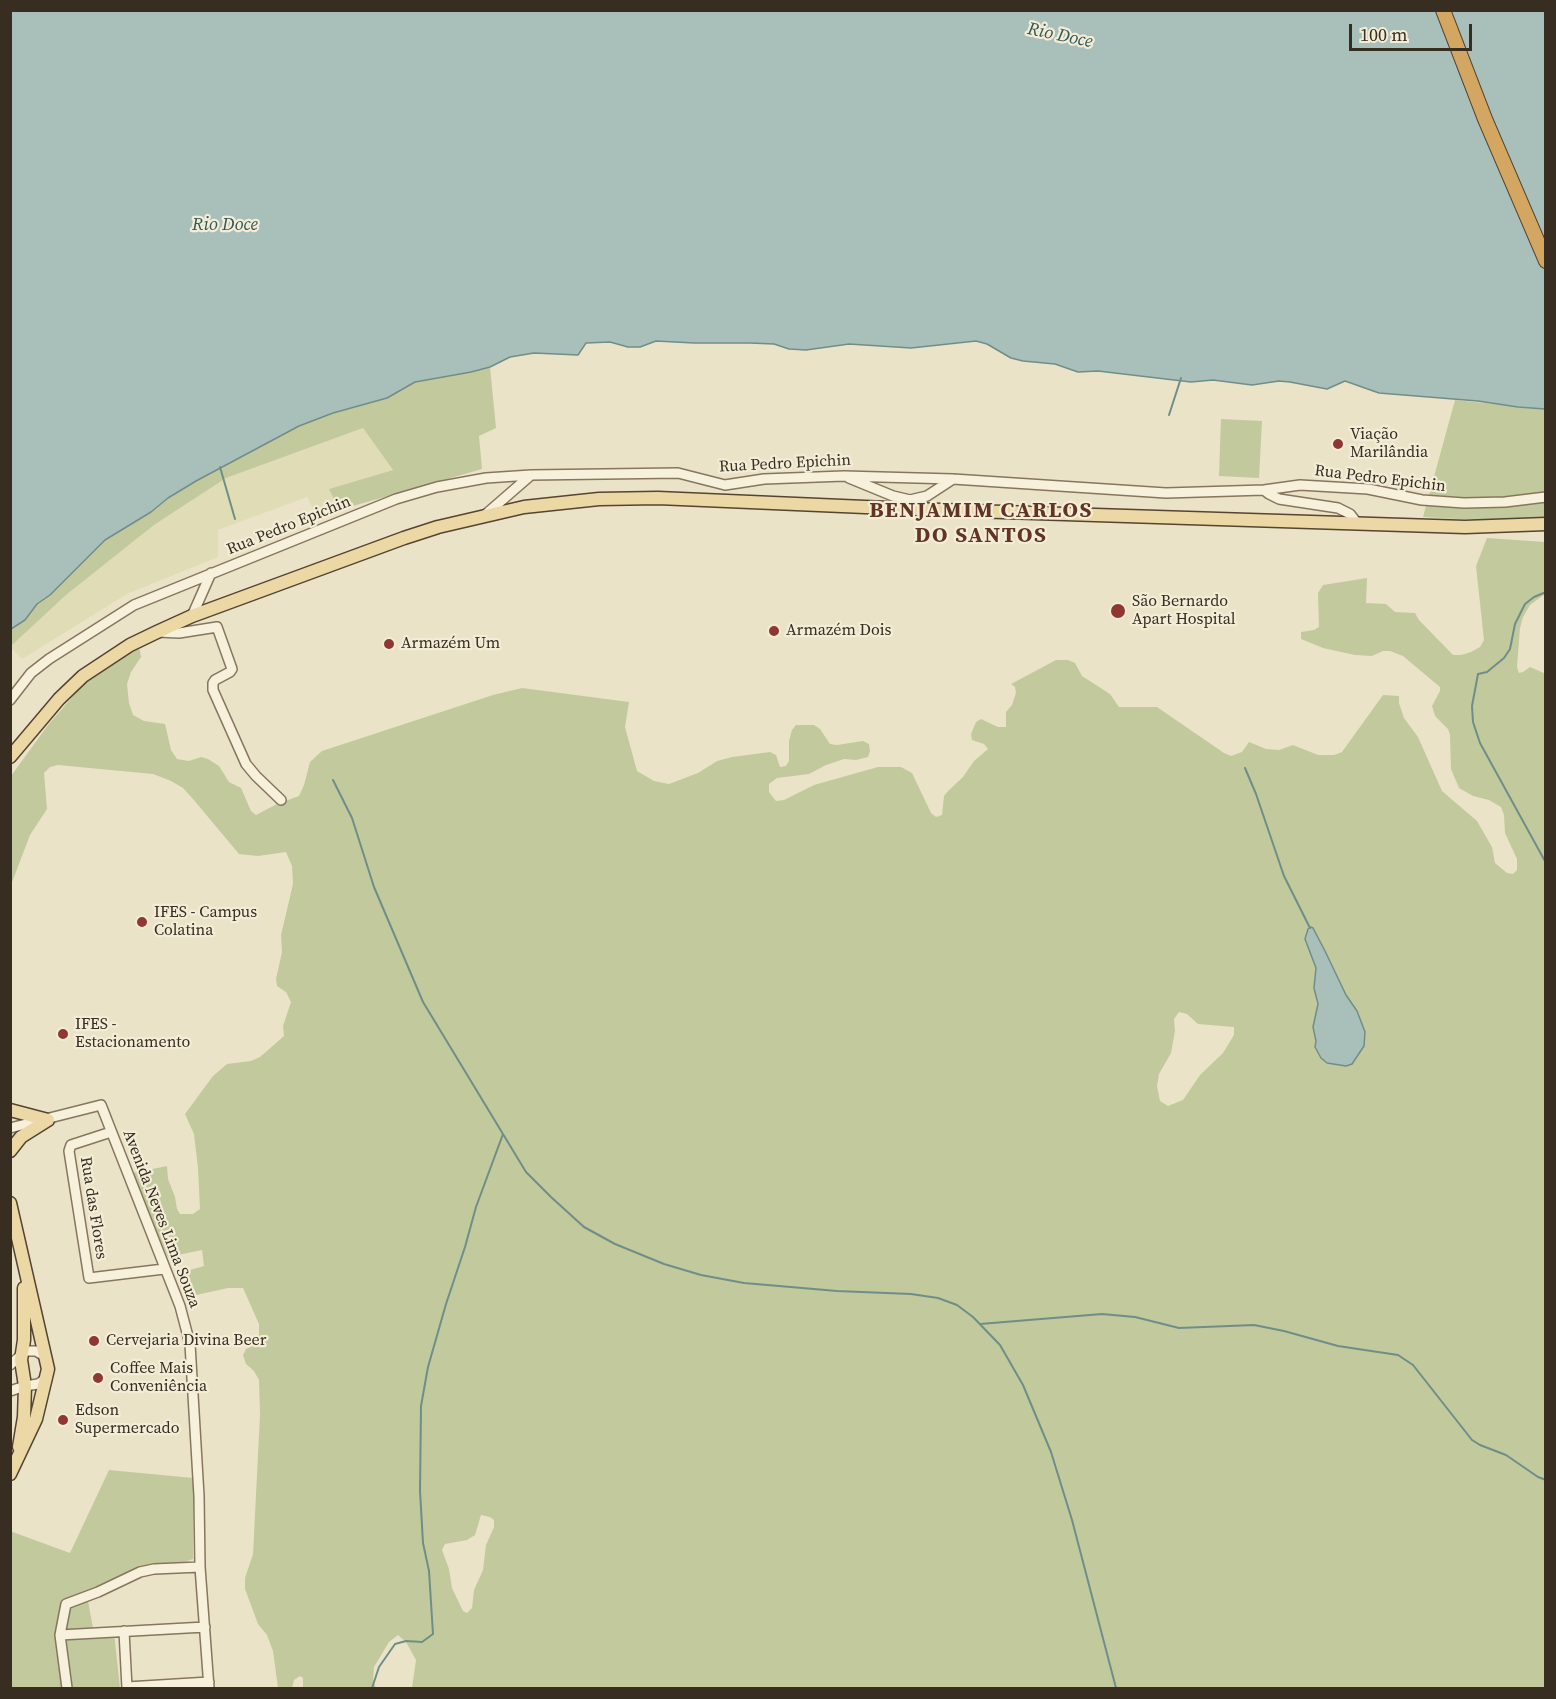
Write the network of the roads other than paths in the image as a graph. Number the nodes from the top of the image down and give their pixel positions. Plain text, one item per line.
1 (1443, 10) edge
2 (1545, 261) edge
3 (531, 475) junction
4 (844, 476) junction
5 (953, 479) junction
6 (1264, 490) junction
7 (1545, 497) edge
8 (910, 505) junction
9 (485, 515) junction
10 (1357, 523) junction
11 (1545, 525) edge
12 (1465, 527) junction
13 (1545, 533) edge
14 (211, 573) junction
15 (192, 616) junction
16 (157, 632) junction
17 (10, 700) edge
18 (10, 757) edge
19 (281, 800) dead end
20 (10, 1110) edge
21 (48, 1120) junction
22 (10, 1128) edge
23 (111, 1132) junction
24 (10, 1151) edge
25 (10, 1203) edge
26 (24, 1263) junction
27 (164, 1269) junction
28 (21, 1356) junction
29 (46, 1357) junction
30 (10, 1365) edge
31 (48, 1377) junction
32 (25, 1386) junction
33 (10, 1391) edge
34 (10, 1396) edge
35 (24, 1418) junction
36 (16, 1463) junction
37 (10, 1474) edge
38 (200, 1567) junction
39 (205, 1628) junction
40 (124, 1631) junction
41 (60, 1635) junction
42 (209, 1685) edge
43 (127, 1688) edge
44 (67, 1689) edge

1 - 2 highway
3 - 4 street, Rua Pedro Epichin
3 - 9 street
3 - 14 street, Rua Pedro Epichin
4 - 5 street, Rua Pedro Epichin
4 - 8 street
5 - 6 street, Rua Pedro Epichin
5 - 8 street
6 - 7 street, Rua Pedro Epichin
6 - 10 street
8 - 9 main road
8 - 10 main road
9 - 15 main road
10 - 12 main road
11 - 12 main road
12 - 13 main road
14 - 15 street
14 - 17 street, Rua Pedro Epichin
15 - 16 main road
16 - 18 main road
16 - 19 street
20 - 21 main road
21 - 22 street, Avenida Neves Lima Souza
21 - 23 street, Avenida Neves Lima Souza
21 - 24 main road
23 - 27 street, Avenida Neves Lima Souza
23 - 27 street, Rua das Flores
25 - 26 main road
26 - 28 main road
26 - 29 main road
27 - 38 street, Avenida Neves Lima Souza
28 - 29 street
28 - 30 street
28 - 32 main road
29 - 31 main road
31 - 32 street
31 - 36 main road
32 - 33 street
32 - 35 main road
34 - 35 main road
35 - 36 main road
36 - 37 main road
38 - 39 street, Avenida Neves Lima Souza
38 - 41 street
39 - 40 street
39 - 42 street, Avenida Neves Lima Souza
40 - 41 street
40 - 43 street
41 - 44 street
42 - 43 street

